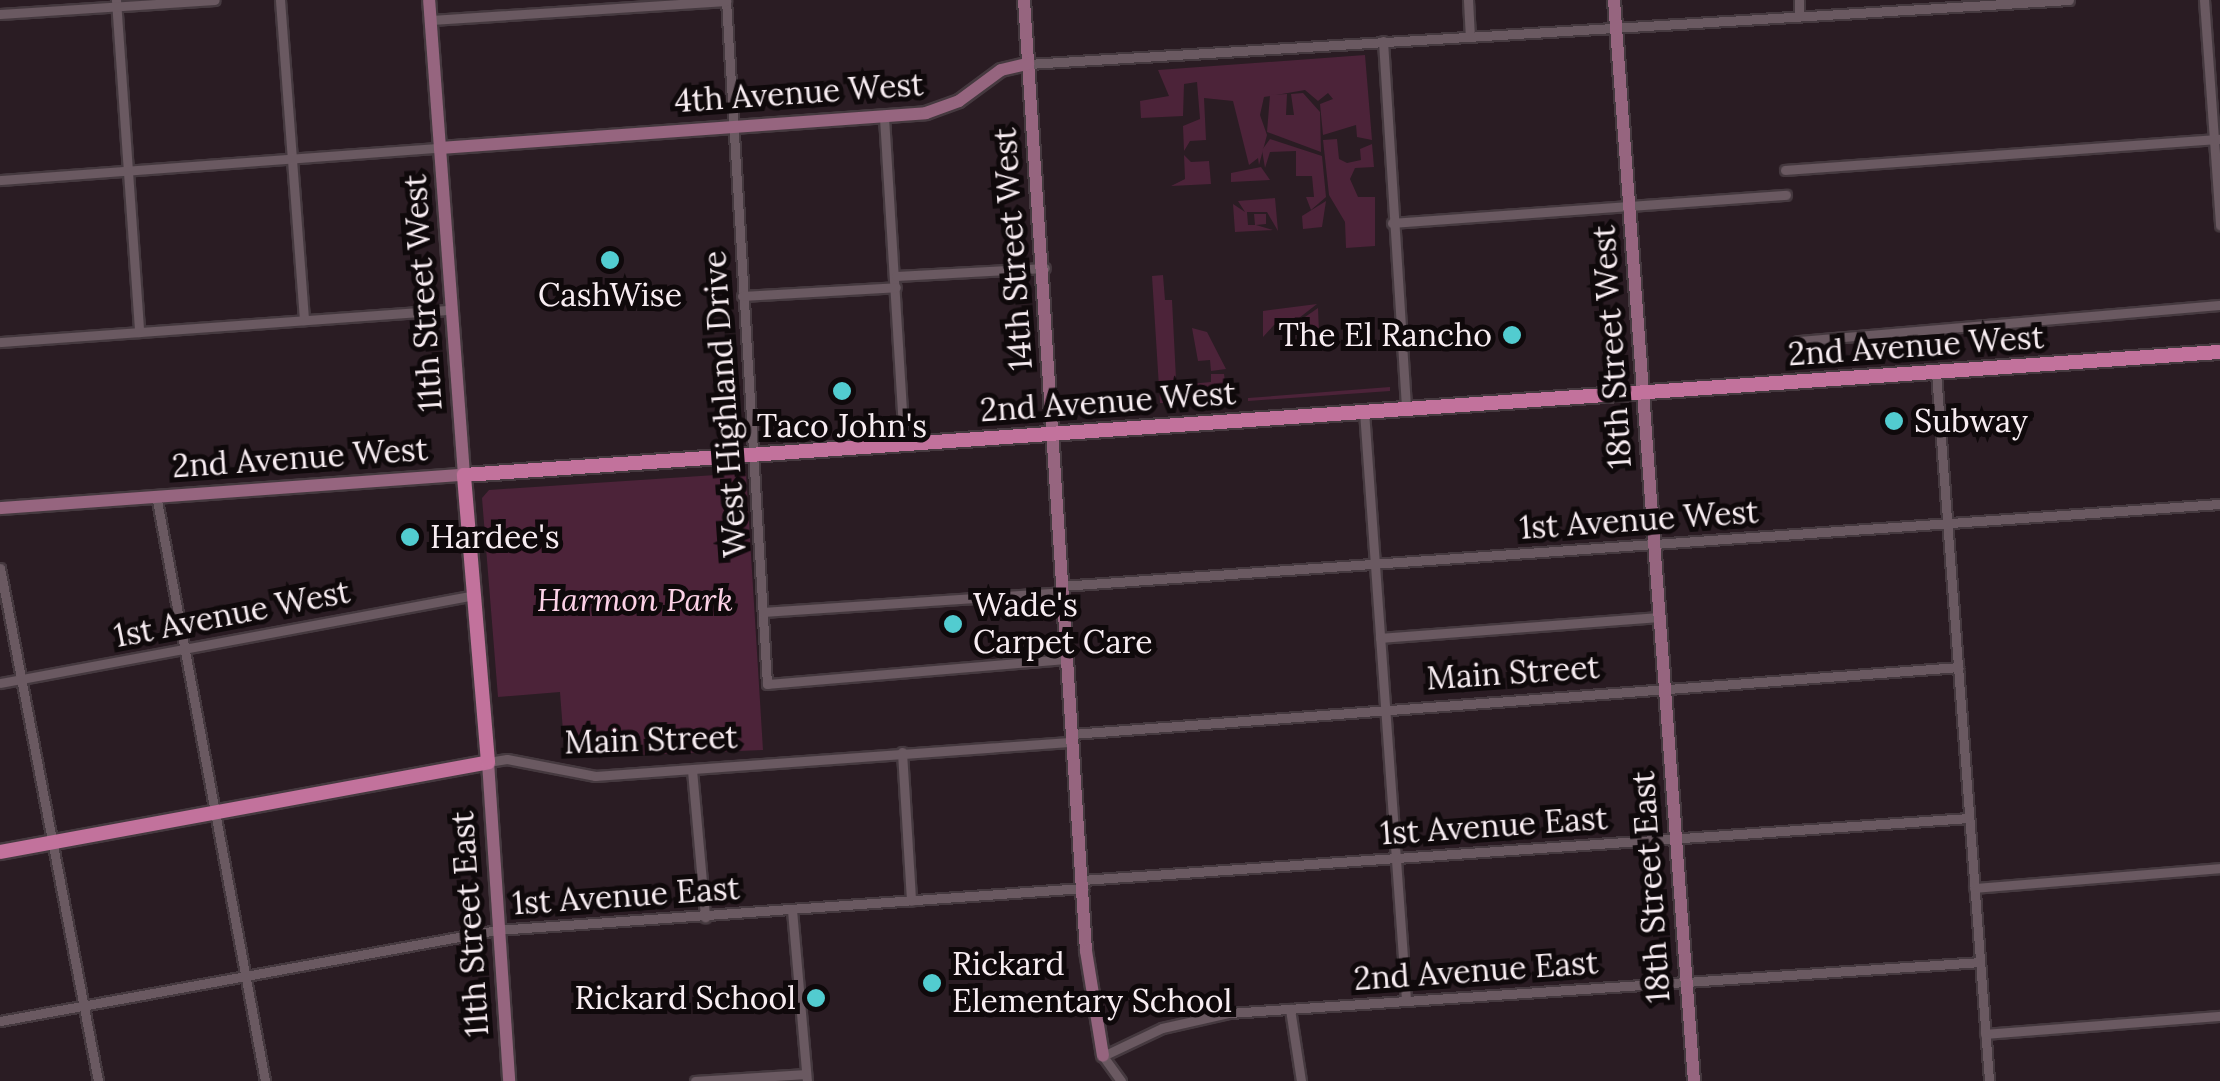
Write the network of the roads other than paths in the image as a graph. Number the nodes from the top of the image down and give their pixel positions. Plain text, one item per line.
1 (215, 0) edge
2 (280, 0) edge
3 (430, 0) edge
4 (726, 0) edge
5 (1024, 0) edge
6 (1468, 0) edge
7 (1614, 0) edge
8 (1798, 0) edge
9 (2069, 0) edge
10 (2204, 0) edge
11 (2017, 2) edge
12 (116, 3) edge
13 (578, 6) edge
14 (0, 14) edge
15 (1799, 15) junction
16 (431, 20) junction
17 (1616, 24) junction
18 (1470, 34) junction
19 (1382, 41) junction
20 (1028, 64) junction
21 (884, 117) junction
22 (734, 126) junction
23 (2216, 139) edge
24 (440, 148) junction
25 (291, 158) junction
26 (128, 170) junction
27 (1785, 170) dead end
28 (0, 180) edge
29 (1786, 195) dead end
30 (1630, 205) junction
31 (1392, 223) junction
32 (2220, 226) edge
33 (1044, 268) junction
34 (896, 282) junction
35 (742, 296) junction
36 (2220, 305) edge
37 (450, 310) junction
38 (304, 320) junction
39 (140, 332) junction
40 (0, 342) edge
41 (1798, 342) dead end
42 (2220, 352) edge
43 (1936, 372) junction
44 (1643, 393) junction
45 (1406, 410) junction
46 (1364, 411) junction
47 (1052, 434) junction
48 (904, 444) junction
49 (753, 454) junction
50 (464, 475) junction
51 (156, 495) junction
52 (2220, 504) edge
53 (0, 508) edge
54 (1946, 523) junction
55 (1653, 544) junction
56 (1375, 564) junction
57 (0, 568) edge
58 (1061, 589) junction
59 (474, 595) junction
60 (763, 612) junction
61 (1658, 618) junction
62 (1380, 638) junction
63 (184, 648) junction
64 (1066, 660) junction
65 (1958, 668) junction
66 (22, 679) junction
67 (0, 684) edge
68 (1663, 690) junction
69 (1386, 710) junction
70 (1073, 738) junction
71 (902, 752) junction
72 (488, 762) junction
73 (692, 770) junction
74 (214, 812) junction
75 (1969, 818) junction
76 (1675, 839) junction
77 (54, 842) junction
78 (0, 852) edge
79 (1396, 858) junction
80 (2220, 868) edge
81 (1082, 884) junction
82 (1974, 888) junction
83 (911, 901) junction
84 (792, 910) junction
85 (705, 918) junction
86 (496, 930) junction
87 (1980, 962) junction
88 (246, 976) junction
89 (1686, 982) junction
90 (1406, 1000) junction
91 (84, 1005) junction
92 (1290, 1009) junction
93 (2220, 1016) edge
94 (0, 1021) edge
95 (1985, 1034) junction
96 (1103, 1056) junction
97 (806, 1078) edge
98 (98, 1081) edge
99 (265, 1081) edge
100 (509, 1081) edge
101 (695, 1081) edge
102 (1121, 1081) edge
103 (1301, 1081) edge
104 (1694, 1081) edge
105 (1988, 1081) edge

1 - 12 street
2 - 25 street
3 - 16 street, 11th Street West
4 - 13 street
4 - 22 street, West Highland Drive
5 - 20 street, 14th Street West
6 - 18 street
7 - 17 street, 18th Street West
8 - 15 street
9 - 11 street, 4th Avenue West
10 - 23 street
11 - 15 street, 4th Avenue West
12 - 14 street
12 - 26 street
13 - 16 street
15 - 17 street, 4th Avenue West
16 - 24 street, 11th Street West
17 - 18 street, 4th Avenue West
17 - 30 street, 18th Street West
18 - 19 street, 4th Avenue West
19 - 20 street, 4th Avenue West
19 - 31 street
20 - 21 street, 4th Avenue West
20 - 33 street, 14th Street West
21 - 22 street, 4th Avenue West
21 - 34 street
22 - 24 street, 4th Avenue West
22 - 35 street, West Highland Drive
23 - 27 street
23 - 32 street
24 - 25 street, 4th Avenue West
24 - 37 street, 11th Street West
25 - 26 street, 4th Avenue West
25 - 38 street
26 - 28 street, 4th Avenue West
26 - 39 street
29 - 30 street
30 - 31 street
30 - 44 street, 18th Street West
31 - 45 street
33 - 34 street
33 - 47 street, 14th Street West
34 - 35 street
34 - 48 street
35 - 49 street, West Highland Drive
36 - 41 street
37 - 38 street
37 - 50 street, 11th Street West
38 - 39 street
39 - 40 street
42 - 43 main road, 2nd Avenue West
43 - 44 main road, 2nd Avenue West
43 - 54 street
44 - 45 main road, 2nd Avenue West
44 - 55 street, 18th Street West
45 - 46 main road, 2nd Avenue West
46 - 47 main road, 2nd Avenue West
46 - 56 street
47 - 48 main road, 2nd Avenue West
47 - 58 street, 14th Street West
48 - 49 main road, 2nd Avenue West
49 - 50 main road, 2nd Avenue West
49 - 60 street, West Highland Drive
50 - 51 street, 2nd Avenue West
50 - 59 main road, 11th Street West
51 - 53 street, 2nd Avenue West
51 - 63 street
52 - 54 street, 1st Avenue West
54 - 55 street, 1st Avenue West
54 - 65 street
55 - 56 street, 1st Avenue West
55 - 61 street, 18th Street West
56 - 58 street, 1st Avenue West
56 - 62 street
57 - 66 street
58 - 60 street, 1st Avenue West
58 - 64 street, 14th Street West
59 - 63 street, 1st Avenue West
59 - 72 main road, 11th Street West
60 - 64 street, West Highland Drive
61 - 62 street
61 - 68 street, 18th Street West
62 - 69 street
63 - 66 street, 1st Avenue West
63 - 74 street
64 - 70 street, 14th Street West
65 - 68 street, Main Street
65 - 75 street
66 - 67 street, 1st Avenue West
66 - 77 street
68 - 69 street, Main Street
68 - 76 street, 18th Street East
69 - 70 street, Main Street
69 - 79 street
70 - 71 street, Main Street
70 - 81 street, 14th Street West
71 - 73 street, Main Street
71 - 83 street
72 - 73 street, Main Street
72 - 74 main road, Main Street
72 - 86 street, 11th Street East
73 - 85 street
74 - 77 main road, Main Street
74 - 88 street
75 - 76 street, 1st Avenue East
75 - 82 street
76 - 79 street, 1st Avenue East
76 - 89 street, 18th Street East
77 - 78 main road, Main Street
77 - 91 street
79 - 81 street, 1st Avenue East
79 - 90 street
80 - 82 street
81 - 83 street, 1st Avenue East
81 - 96 street, 14th Street West
82 - 87 street
83 - 84 street, 1st Avenue East
84 - 85 street, 1st Avenue East
84 - 97 street
85 - 86 street, 1st Avenue East
86 - 88 street, 1st Avenue East
86 - 100 street, 11th Street East
87 - 89 street, 2nd Avenue East
87 - 95 street
88 - 91 street, 1st Avenue East
88 - 99 street
89 - 90 street, 2nd Avenue East
89 - 104 street, 18th Street East
90 - 92 street, 2nd Avenue East
91 - 94 street, 1st Avenue East
91 - 98 street
92 - 96 street, 2nd Avenue East
92 - 103 street
93 - 95 street
95 - 105 street
96 - 102 street
97 - 101 street

